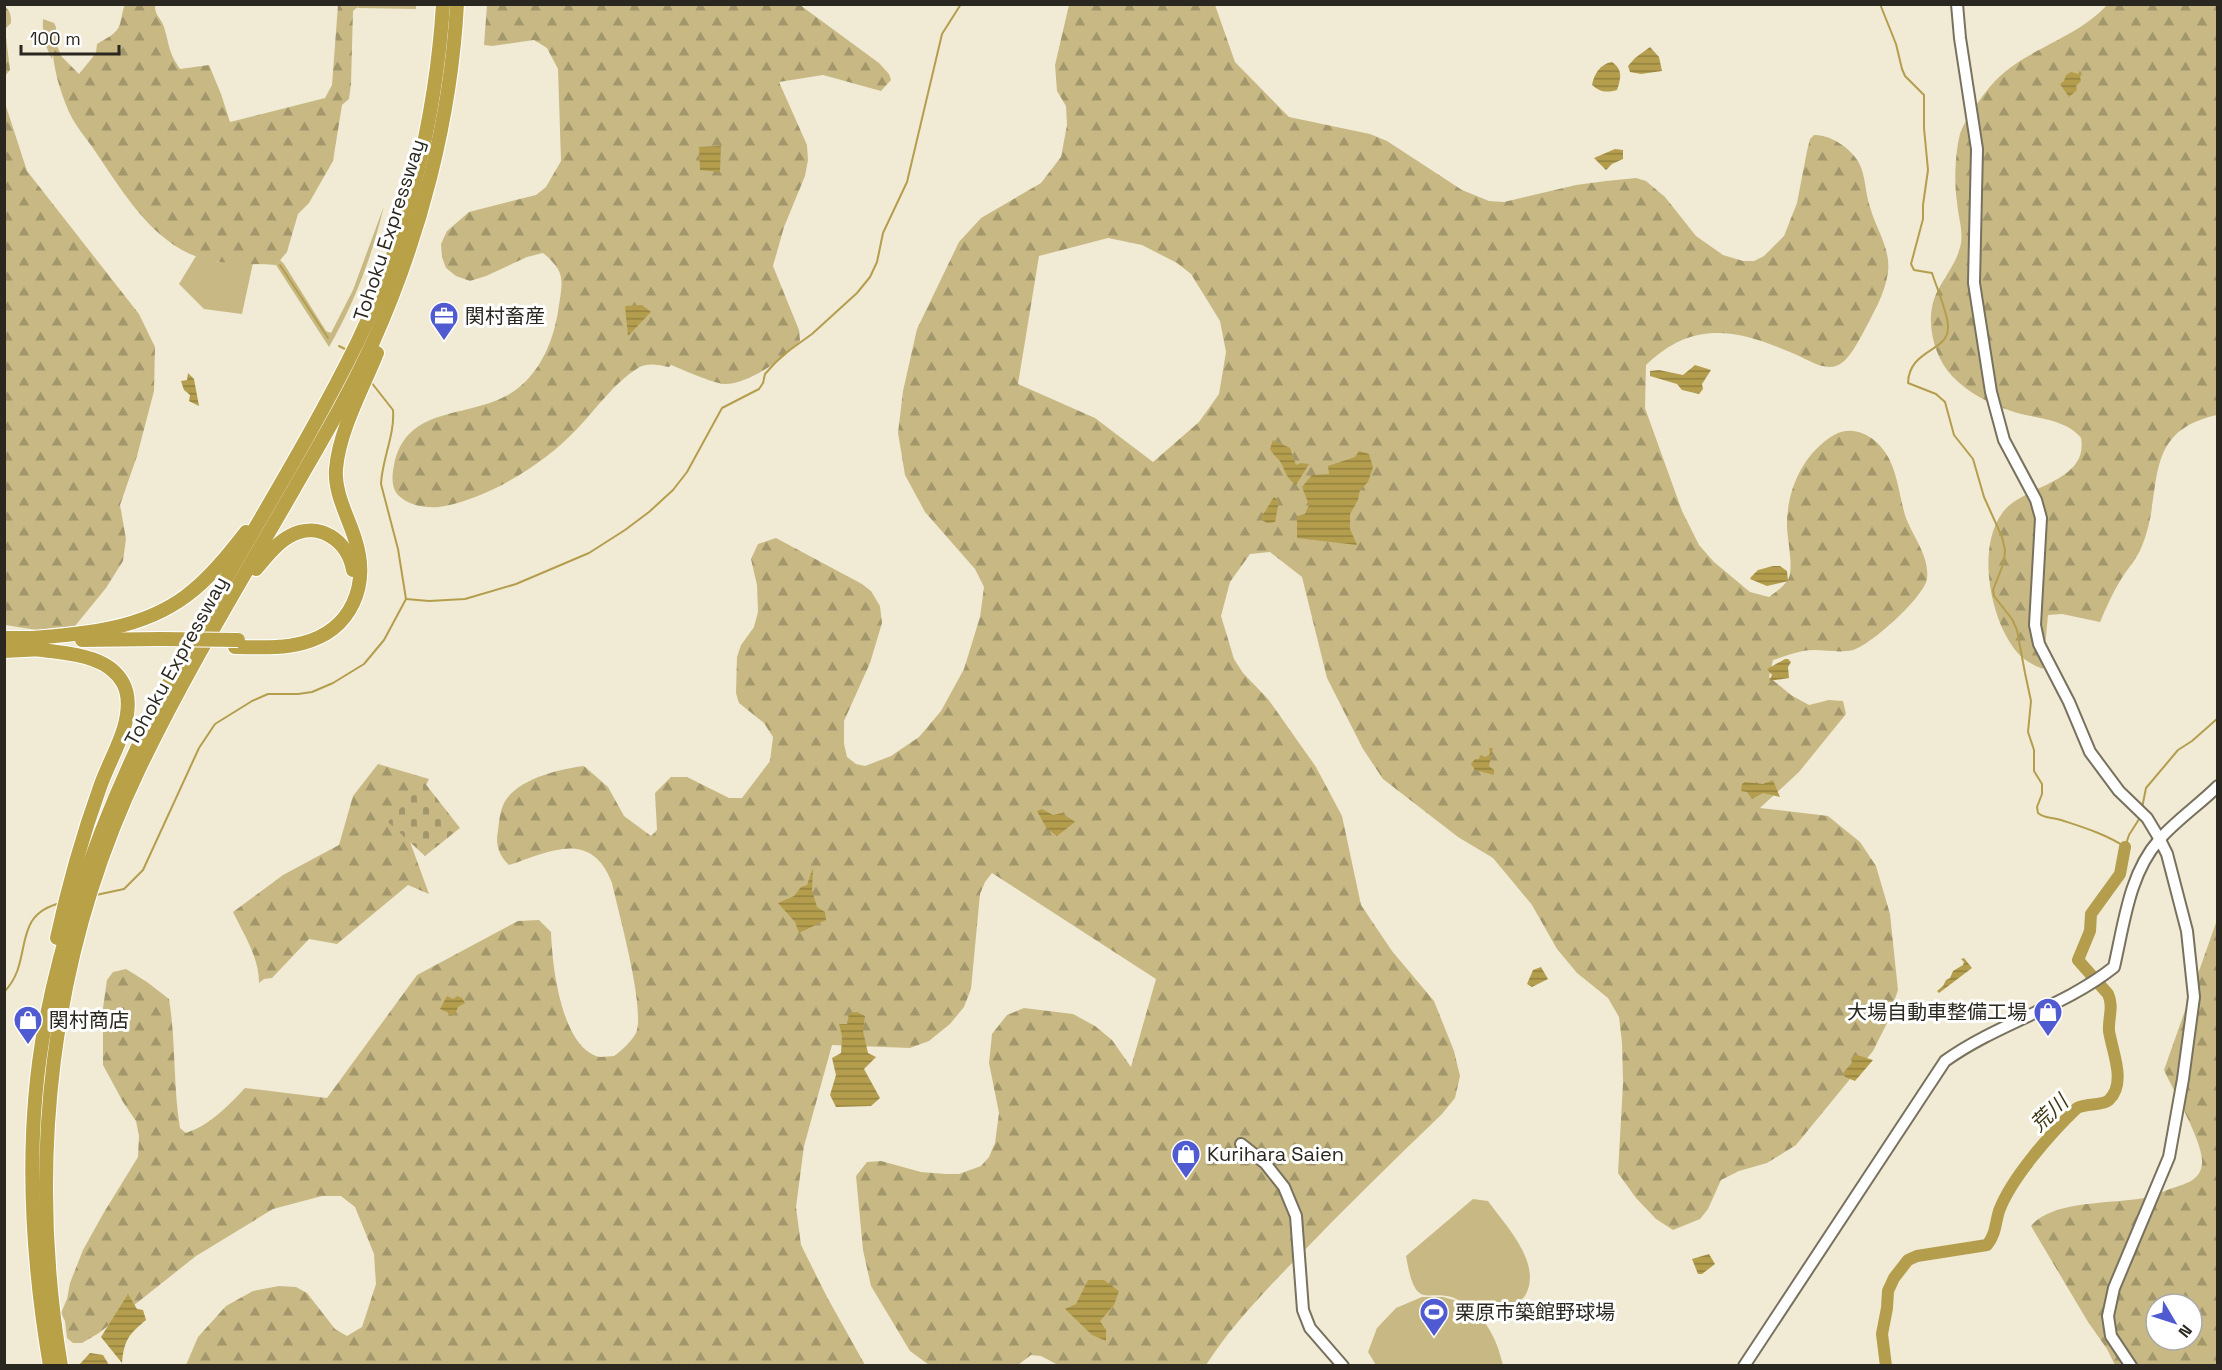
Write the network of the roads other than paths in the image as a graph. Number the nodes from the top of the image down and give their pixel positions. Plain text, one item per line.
1 (443, 4) edge
2 (457, 4) edge
3 (1957, 4) edge
4 (412, 236) junction
5 (294, 459) junction
6 (234, 596) junction
7 (4, 638) edge
8 (236, 643) junction
9 (34, 644) junction
10 (4, 651) edge
11 (2217, 786) edge
12 (2159, 838) junction
13 (80, 891) junction
14 (70, 926) junction
15 (1241, 1144) dead end
16 (50, 1365) edge
17 (61, 1365) edge
18 (1343, 1365) edge
19 (1744, 1365) edge
20 (2131, 1365) edge

1 - 5 highway, Tohoku Expressway
2 - 4 highway, Tohoku Expressway
3 - 12 street
4 - 6 highway, Tohoku Expressway
4 - 8 highway
5 - 9 highway
5 - 13 highway, Tohoku Expressway
6 - 8 highway
6 - 13 highway, Tohoku Expressway
7 - 9 highway
8 - 9 highway
9 - 10 highway
9 - 13 highway
11 - 12 street
12 - 19 street
12 - 20 street
13 - 14 highway, Tohoku Expressway
13 - 14 highway
14 - 16 highway
14 - 17 highway, Tohoku Expressway
15 - 18 street

